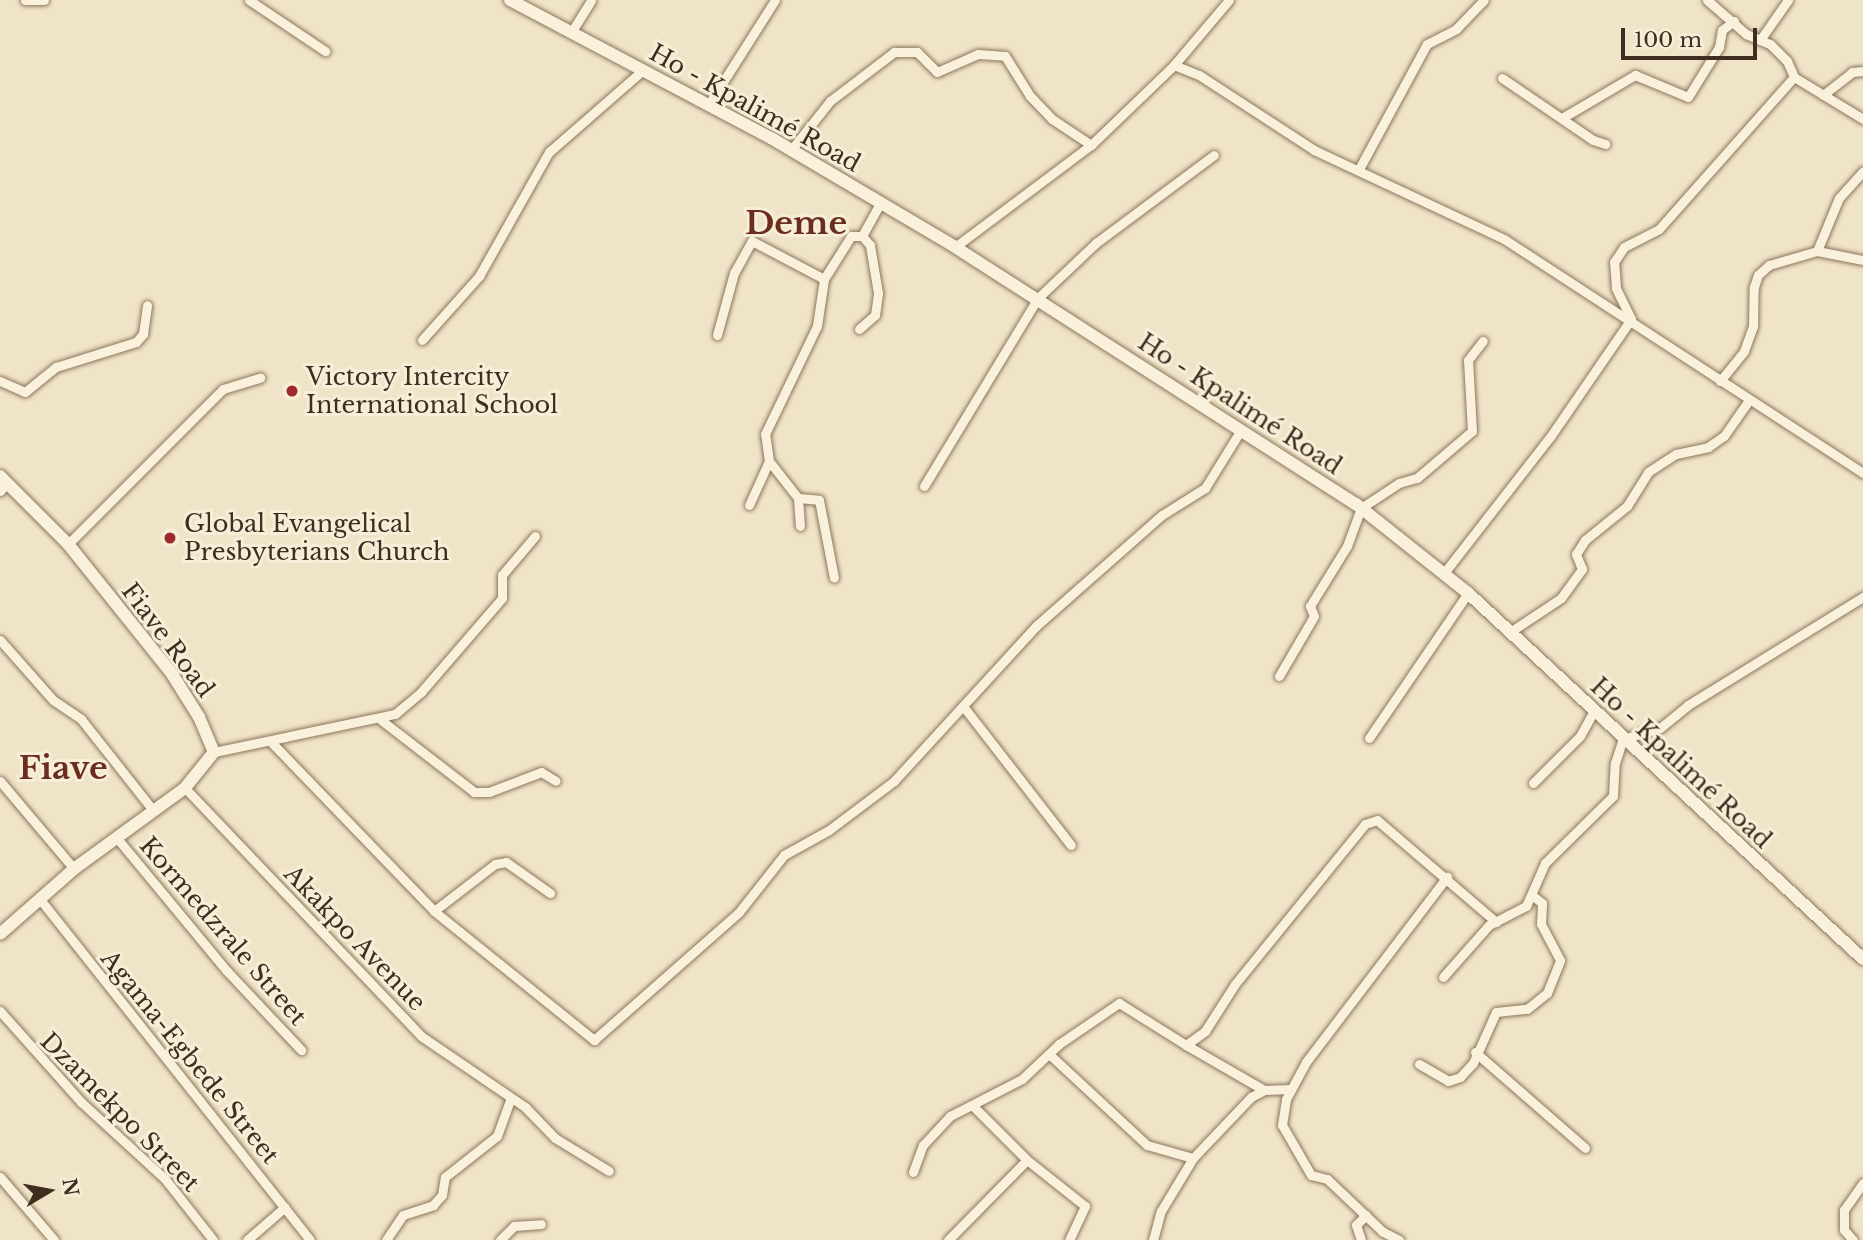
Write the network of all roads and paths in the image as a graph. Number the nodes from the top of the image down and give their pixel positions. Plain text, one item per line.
1 (25, 0) edge
2 (44, 0) edge
3 (249, 0) edge
4 (510, 0) edge
5 (591, 0) edge
6 (775, 0) edge
7 (1229, 0) edge
8 (1483, 0) edge
9 (1707, 0) edge
10 (1788, 0) edge
11 (1734, 21) junction
12 (572, 31) junction
13 (1760, 40) junction
14 (326, 51) dead end
15 (1174, 65) junction
16 (645, 69) junction
17 (1863, 71) edge
18 (1794, 77) junction
19 (1502, 78) dead end
20 (1823, 95) junction
21 (709, 104) junction
22 (1562, 118) junction
23 (1863, 119) edge
24 (1605, 144) dead end
25 (1091, 145) junction
26 (791, 150) junction
27 (1214, 155) dead end
28 (1359, 169) junction
29 (1863, 171) edge
30 (880, 203) junction
31 (862, 236) junction
32 (955, 247) junction
33 (1817, 251) junction
34 (1863, 260) edge
35 (824, 279) junction
36 (1038, 298) junction
37 (147, 305) dead end
38 (1631, 320) junction
39 (859, 328) dead end
40 (717, 335) dead end
41 (422, 340) dead end
42 (1483, 341) dead end
43 (260, 378) dead end
44 (0, 381) edge
45 (1720, 381) junction
46 (1749, 400) junction
47 (1241, 430) junction
48 (769, 461) junction
49 (1863, 472) edge
50 (3, 483) edge
51 (924, 486) dead end
52 (798, 498) junction
53 (749, 505) dead end
54 (1361, 508) junction
55 (800, 526) dead end
56 (535, 537) dead end
57 (68, 544) junction
58 (1444, 573) junction
59 (834, 578) dead end
60 (1468, 593) junction
61 (1863, 597) edge
62 (1510, 632) junction
63 (0, 640) edge
64 (1279, 676) dead end
65 (962, 706) junction
66 (1594, 711) junction
67 (381, 720) junction
68 (1369, 738) dead end
69 (1623, 739) junction
70 (272, 743) junction
71 (214, 752) junction
72 (0, 781) edge
73 (556, 781) dead end
74 (1533, 783) dead end
75 (186, 788) junction
76 (152, 810) junction
77 (116, 837) junction
78 (1071, 845) dead end
79 (74, 869) junction
80 (1447, 877) junction
81 (550, 893) dead end
82 (1533, 896) junction
83 (39, 898) junction
84 (434, 911) junction
85 (1496, 922) junction
86 (2, 927) edge
87 (1863, 959) edge
88 (1443, 977) dead end
89 (0, 1011) edge
90 (1186, 1045) junction
91 (301, 1050) dead end
92 (1475, 1052) junction
93 (1049, 1054) junction
94 (1419, 1064) dead end
95 (1292, 1089) junction
96 (1264, 1090) junction
97 (510, 1100) junction
98 (974, 1107) junction
99 (1585, 1147) dead end
100 (1193, 1158) junction
101 (1027, 1160) junction
102 (609, 1171) dead end
103 (913, 1172) dead end
104 (0, 1177) edge
105 (1863, 1183) edge
106 (285, 1207) junction
107 (1366, 1215) junction
108 (541, 1224) dead end
109 (54, 1240) edge
110 (213, 1240) edge
111 (247, 1240) edge
112 (310, 1240) edge
113 (386, 1240) edge
114 (500, 1240) edge
115 (948, 1240) edge
116 (1069, 1240) edge
117 (1153, 1240) edge
118 (1361, 1240) edge
119 (1399, 1240) edge
120 (1853, 1240) edge

1 - 2 street
3 - 14 street
4 - 12 main road, Ho - Kpalimé Road
5 - 12 street
6 - 21 street
7 - 15 street
8 - 28 street
9 - 11 street
10 - 13 street
11 - 13 street
11 - 22 street
12 - 16 main road, Ho - Kpalimé Road
13 - 18 street
15 - 25 street
15 - 28 street
16 - 21 main road, Ho - Kpalimé Road
16 - 41 street
17 - 20 street
18 - 20 street
18 - 38 street
19 - 22 street
20 - 23 street
21 - 26 main road, Ho - Kpalimé Road
22 - 24 street
25 - 26 street
25 - 32 street
26 - 30 main road, Ho - Kpalimé Road
27 - 36 street
28 - 38 street
29 - 33 street
30 - 31 street
30 - 32 main road, Ho - Kpalimé Road
31 - 35 street
31 - 39 street
32 - 36 main road, Ho - Kpalimé Road
33 - 34 street
33 - 45 street
35 - 40 street
35 - 48 street
36 - 47 main road, Ho - Kpalimé Road
36 - 51 street
37 - 44 street
38 - 45 street
38 - 58 street
42 - 54 street
43 - 57 street
45 - 46 street
46 - 49 street
46 - 62 street
47 - 54 main road, Ho - Kpalimé Road
47 - 65 street
48 - 52 street
48 - 53 street
50 - 57 main road, Fiave Road
52 - 55 street
52 - 59 street
54 - 58 main road, Ho - Kpalimé Road
54 - 64 street
56 - 67 street
57 - 71 main road, Fiave Road
58 - 60 main road, Ho - Kpalimé Road
60 - 62 main road, Ho - Kpalimé Road
60 - 68 street
61 - 69 street
62 - 66 main road, Ho - Kpalimé Road
63 - 76 street
65 - 78 street
65 - 84 street
66 - 69 main road, Ho - Kpalimé Road
66 - 74 street
67 - 70 street
67 - 73 street
69 - 82 street
69 - 87 main road, Ho - Kpalimé Road
70 - 71 street
70 - 84 street
71 - 75 main road
72 - 79 street
75 - 76 main road
75 - 97 street, Akakpo Avenue
76 - 77 main road
77 - 79 main road
77 - 91 street, Kormedzrale Street
79 - 83 main road
80 - 85 street
80 - 90 street
80 - 95 street
81 - 84 street
82 - 85 street
82 - 92 street
83 - 86 main road
83 - 106 street, Agama-Egbede Street
85 - 88 street
89 - 110 street, Dzamekpo Street
90 - 93 street
90 - 96 street
92 - 94 street
92 - 99 street
93 - 98 street
93 - 100 street
95 - 96 street
95 - 107 street
96 - 100 street
97 - 102 street, Akakpo Avenue
97 - 113 street
98 - 101 street
98 - 103 street
100 - 117 street
101 - 115 street
101 - 116 street
104 - 109 street
105 - 120 street
106 - 111 street
106 - 112 street, Agama-Egbede Street
107 - 118 street
107 - 119 street
108 - 114 street

